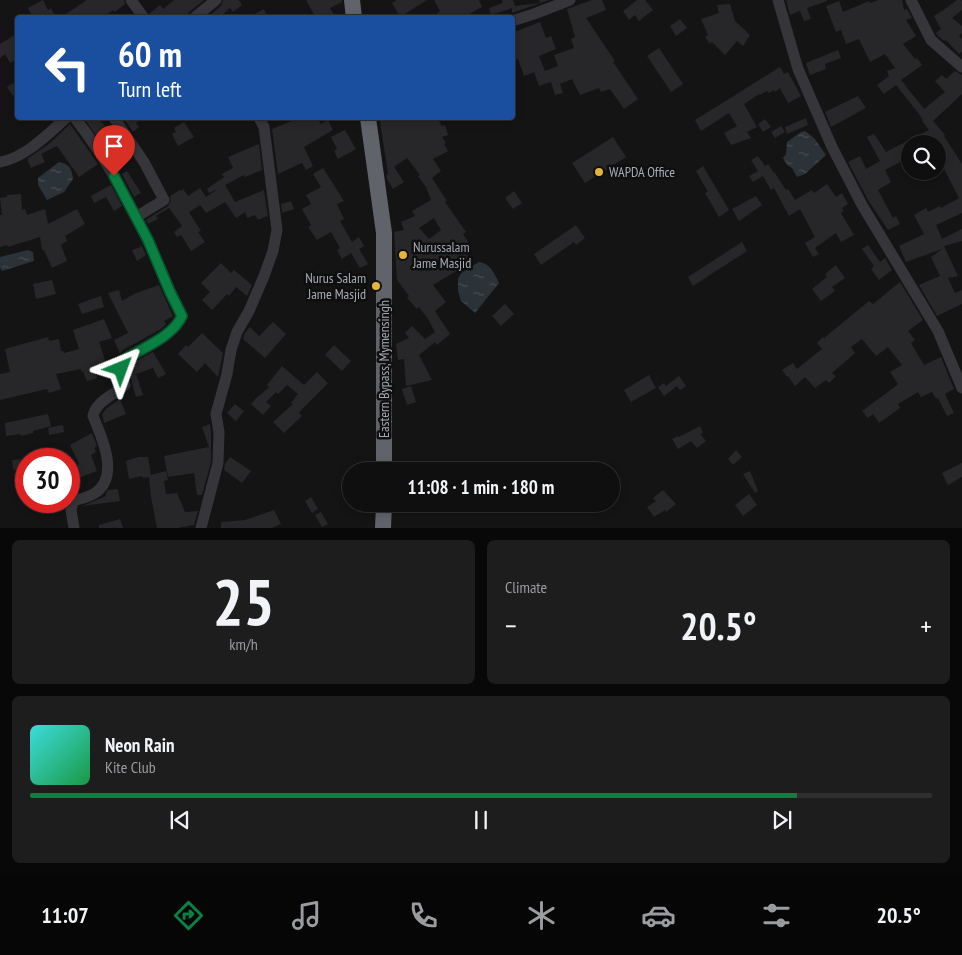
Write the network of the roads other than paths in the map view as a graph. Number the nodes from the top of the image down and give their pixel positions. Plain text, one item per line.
1 (131, 0) edge
2 (216, 0) edge
3 (352, 0) edge
4 (570, 0) edge
5 (778, 0) edge
6 (911, 0) edge
7 (142, 15) edge
8 (198, 15) edge
9 (354, 15) edge
10 (515, 20) edge
11 (962, 67) edge
12 (64, 120) edge
13 (76, 120) edge
14 (115, 120) edge
15 (261, 120) edge
16 (368, 120) edge
17 (0, 162) edge
18 (136, 217) junction
19 (962, 388) edge
20 (384, 462) edge
21 (384, 512) edge
22 (74, 528) edge
23 (201, 528) edge
24 (383, 528) edge

1 - 7 street
2 - 8 street
3 - 9 highway
4 - 10 street
5 - 19 street
6 - 11 street
12 - 17 street
13 - 18 street
14 - 18 street
15 - 23 street
16 - 20 highway, Eastern Bypass, Mymensingh
18 - 22 street
21 - 24 highway

